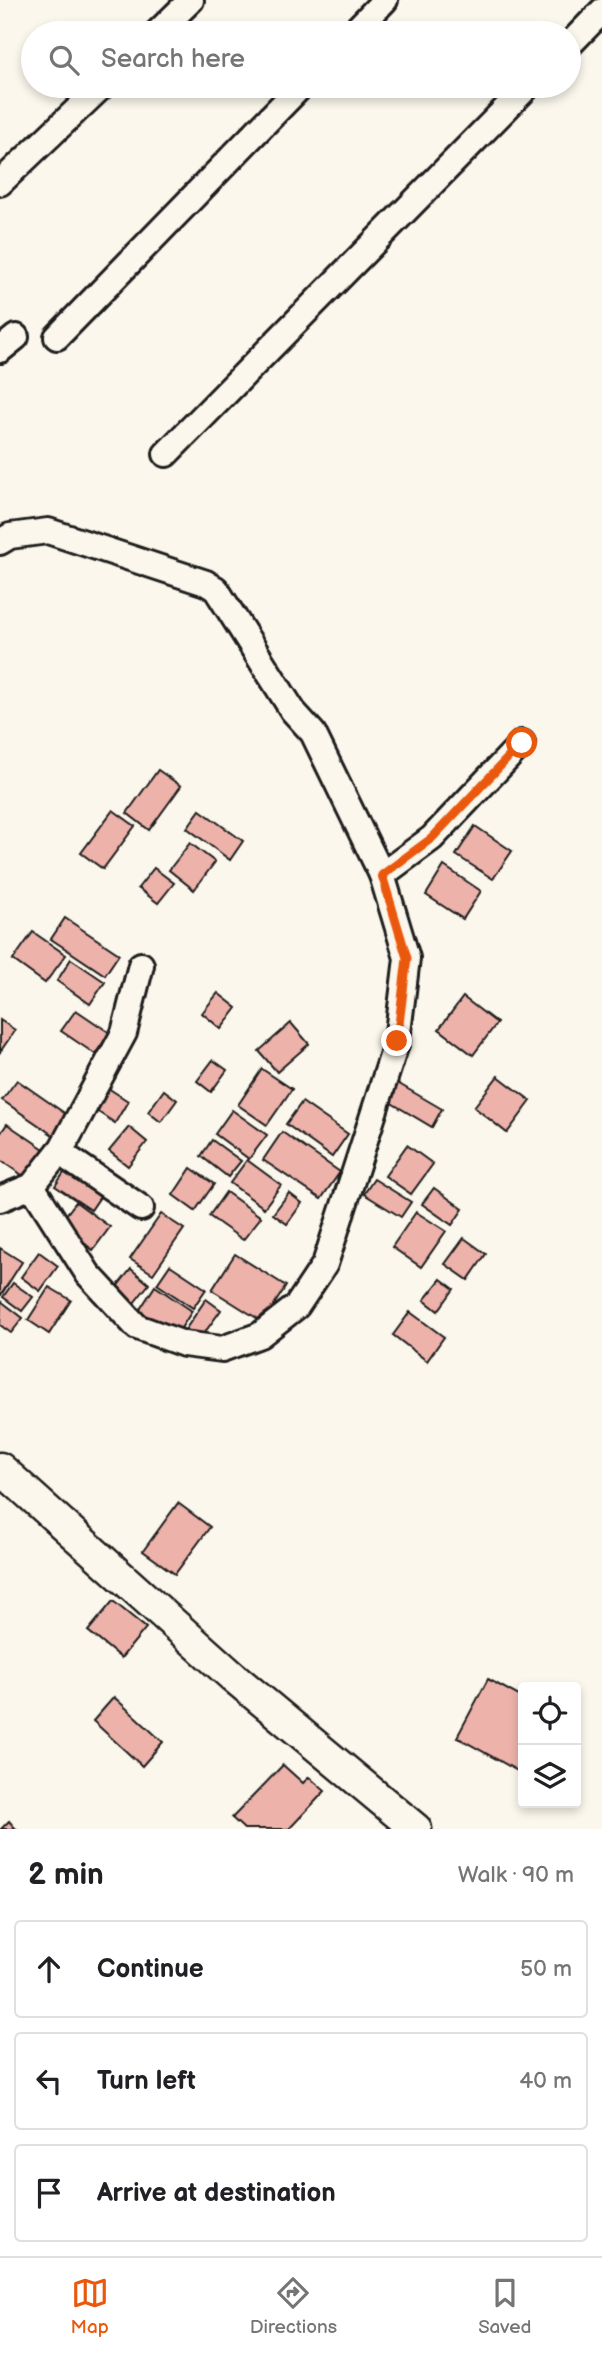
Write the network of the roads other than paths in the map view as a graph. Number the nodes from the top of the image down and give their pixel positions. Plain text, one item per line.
1 (191, 0) edge
2 (385, 0) edge
3 (602, 11) edge
4 (169, 21) edge
5 (365, 21) edge
6 (581, 33) edge
7 (89, 98) edge
8 (289, 98) edge
9 (516, 98) edge
10 (0, 183) edge
11 (57, 337) dead end
12 (166, 454) dead end
13 (0, 542) edge
14 (522, 743) dead end
15 (382, 875) junction
16 (141, 965) dead end
17 (59, 1152) junction
18 (32, 1186) junction
19 (0, 1199) edge
20 (141, 1208) dead end
21 (1, 1470) edge
22 (416, 1829) edge

1 - 4 street
2 - 5 street
3 - 6 street
7 - 10 street
8 - 11 street
9 - 12 street
13 - 15 street
14 - 15 street
15 - 18 street
16 - 17 street
17 - 18 street
17 - 20 street
18 - 19 street
21 - 22 street

